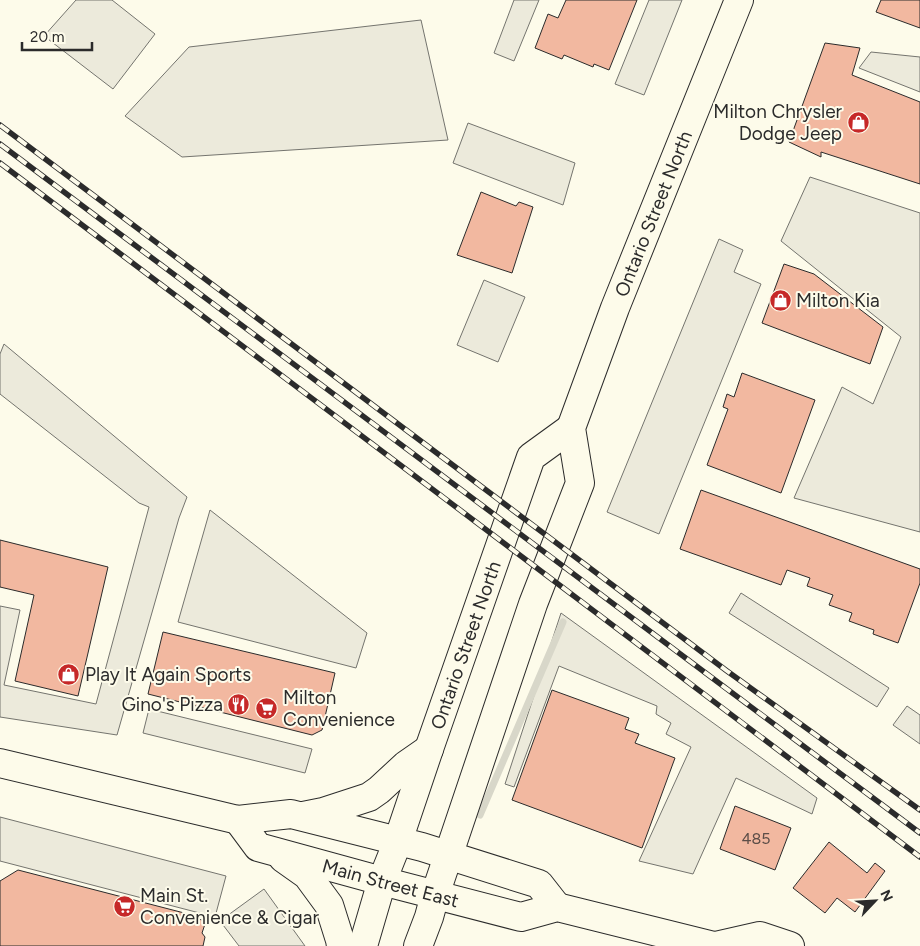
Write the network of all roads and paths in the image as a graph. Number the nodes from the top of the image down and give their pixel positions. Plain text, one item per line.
1 (740, 0) edge
2 (572, 428) junction
3 (429, 749) junction
4 (0, 764) edge
5 (302, 817) junction
6 (238, 820) junction
7 (398, 841) junction
8 (276, 853) junction
9 (448, 855) junction
10 (382, 882) junction
11 (435, 895) junction
12 (557, 907) junction
13 (340, 946) edge
14 (363, 946) edge
15 (418, 946) edge
16 (715, 946) edge
17 (790, 946) edge

1 - 2 main road, Ontario Street North
2 - 3 main road, Ontario Street North
2 - 9 main road, Ontario Street North
3 - 5 main road
3 - 7 main road, Ontario Street North
4 - 6 main road
5 - 6 main road
5 - 7 main road
6 - 8 main road, Main Street East
7 - 9 main road
7 - 10 main road, Ontario Street North
8 - 10 main road, Main Street East
8 - 13 main road
9 - 11 main road, Ontario Street North
9 - 12 main road
10 - 11 main road, Main Street East
10 - 14 main road, Ontario Street North
11 - 12 main road, Main Street East
11 - 15 main road, Ontario Street North
12 - 16 main road, Main Street East
16 - 17 main road, Main Street East

